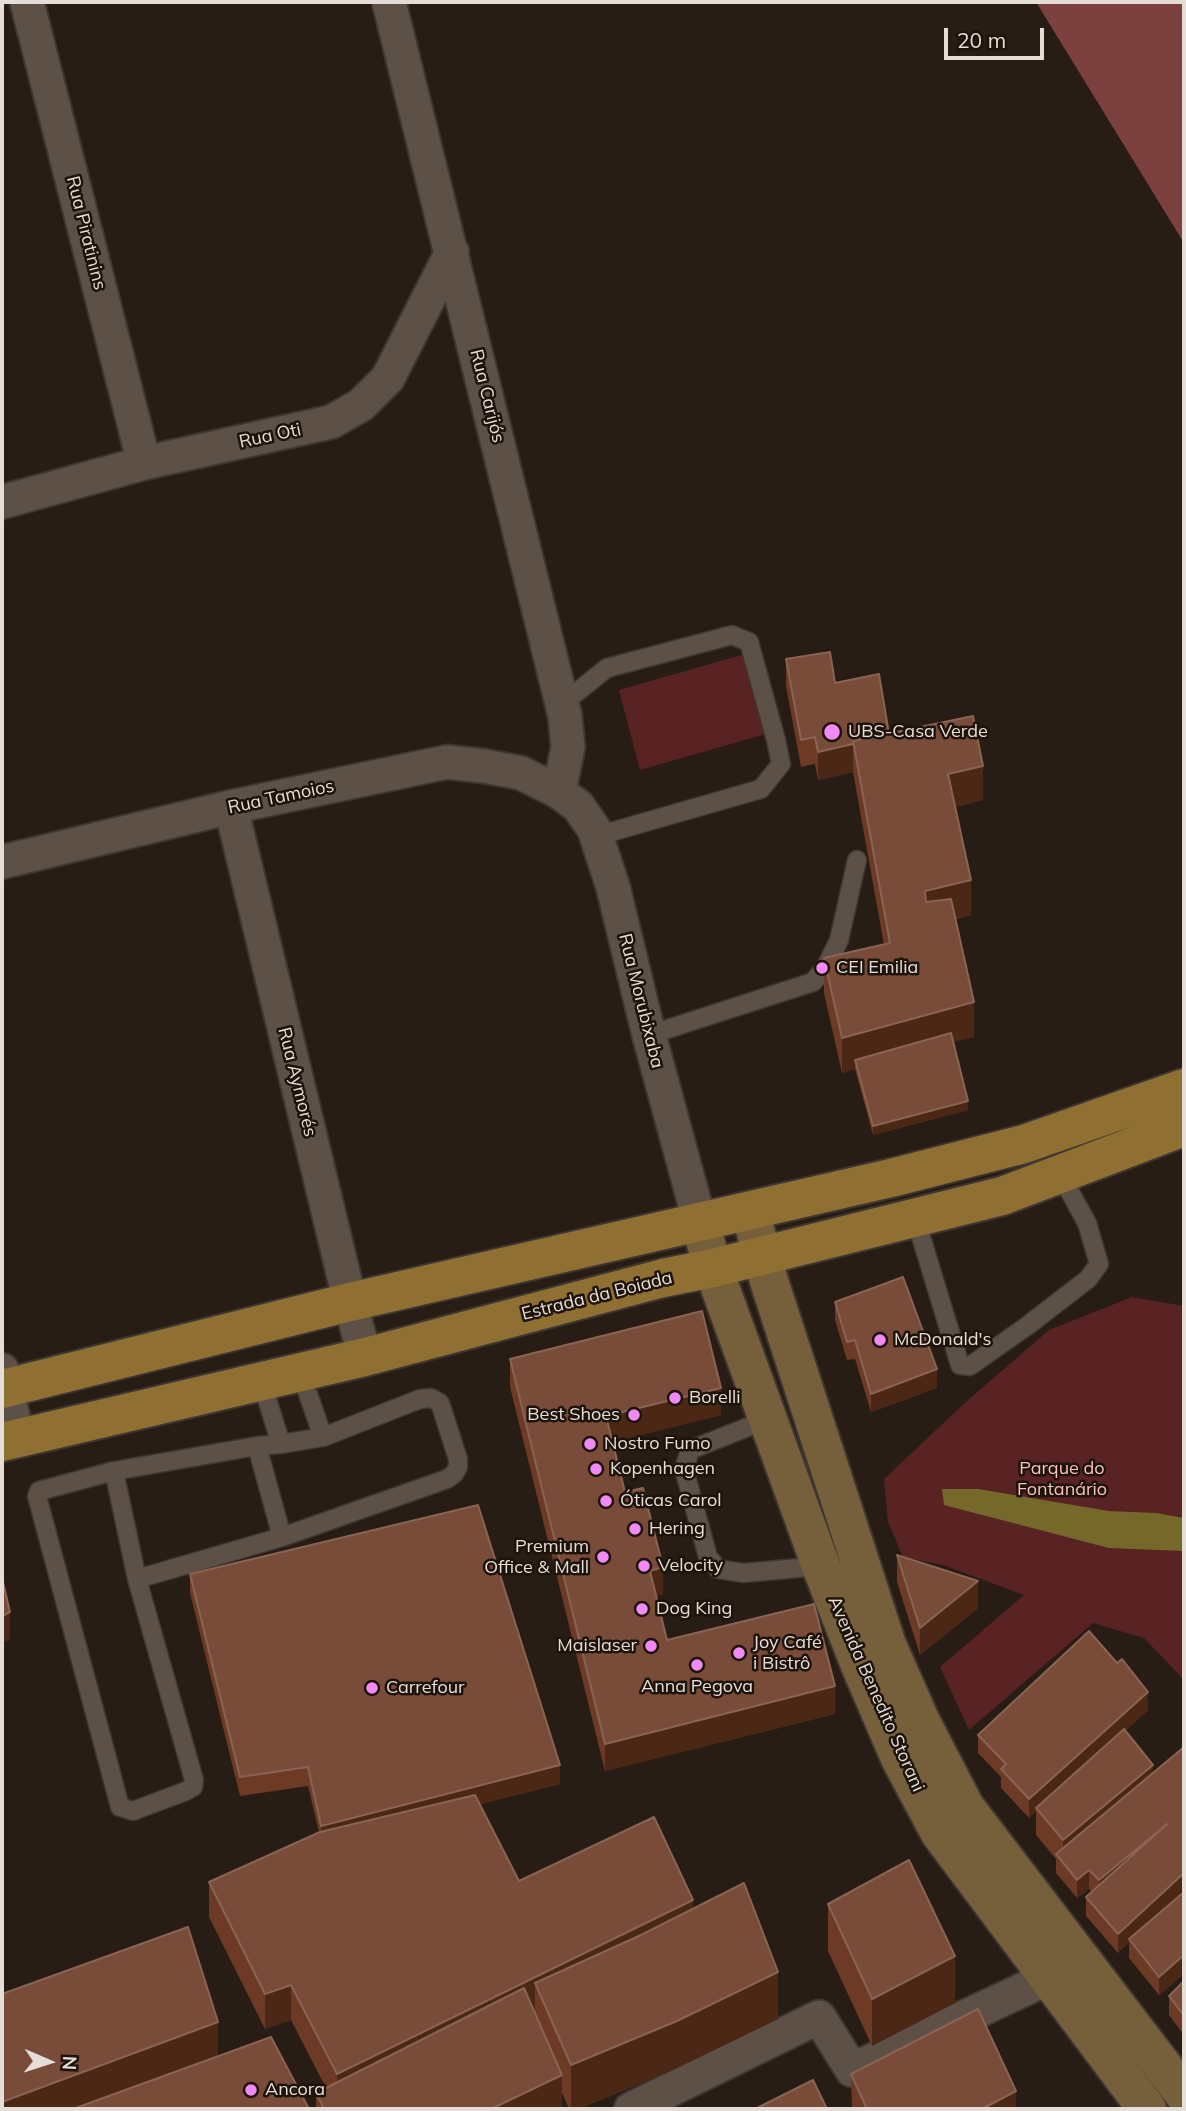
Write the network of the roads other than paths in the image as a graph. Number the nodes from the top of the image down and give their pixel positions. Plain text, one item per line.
1 (27, 2) edge
2 (389, 2) edge
3 (452, 252) junction
4 (144, 463) junction
5 (2, 502) edge
6 (562, 704) junction
7 (559, 792) junction
8 (231, 807) junction
9 (597, 836) junction
10 (857, 860) dead end
11 (2, 862) edge
12 (649, 1035) junction
13 (1184, 1088) edge
14 (1184, 1127) edge
15 (1060, 1174) junction
16 (750, 1212) junction
17 (915, 1217) junction
18 (700, 1223) junction
19 (763, 1255) junction
20 (713, 1268) junction
21 (350, 1302) junction
22 (365, 1356) junction
23 (300, 1371) junction
24 (261, 1380) junction
25 (3, 1382) edge
26 (768, 1419) junction
27 (323, 1437) junction
28 (10, 1440) edge
29 (281, 1444) junction
30 (257, 1446) junction
31 (114, 1471) junction
32 (282, 1537) junction
33 (821, 1566) junction
34 (137, 1579) junction
35 (1048, 1978) junction
36 (1184, 2094) edge
37 (631, 2109) edge
38 (1146, 2109) edge

1 - 4 street, Rua Piratinins
2 - 3 street, Rua Carijós
3 - 4 street, Rua Oti
3 - 6 street, Rua Carijós
4 - 5 street, Rua Oti
6 - 7 street, Rua Carijós
6 - 9 lane
7 - 8 street, Rua Tamoios
7 - 9 street, Rua Morubixaba
8 - 11 street, Rua Tamoios
8 - 21 street, Rua Aymorés
9 - 12 street, Rua Morubixaba
10 - 12 lane
12 - 18 street, Rua Morubixaba
13 - 16 main road
14 - 15 main road, Estrada da Boiada
15 - 17 main road, Estrada da Boiada
15 - 17 lane
16 - 18 main road
16 - 19 main road, Avenida Benedito Storani
17 - 19 main road, Estrada da Boiada
18 - 20 main road, Avenida Benedito Storani
18 - 21 main road
19 - 20 main road, Estrada da Boiada
19 - 36 main road, Avenida Benedito Storani
20 - 22 main road, Estrada da Boiada
20 - 26 main road, Avenida Benedito Storani
21 - 22 street, Rua Aymorés
21 - 25 main road
22 - 23 main road, Estrada da Boiada
23 - 24 main road, Estrada da Boiada
23 - 27 lane
24 - 28 main road, Estrada da Boiada
24 - 29 lane
25 - 28 street
26 - 33 main road, Avenida Benedito Storani
26 - 33 lane
27 - 29 lane
27 - 32 lane
29 - 30 lane
30 - 31 lane
30 - 32 lane
31 - 34 lane
31 - 34 lane
32 - 34 lane
33 - 35 main road, Avenida Benedito Storani
35 - 37 street
35 - 38 main road, Avenida Benedito Storani

